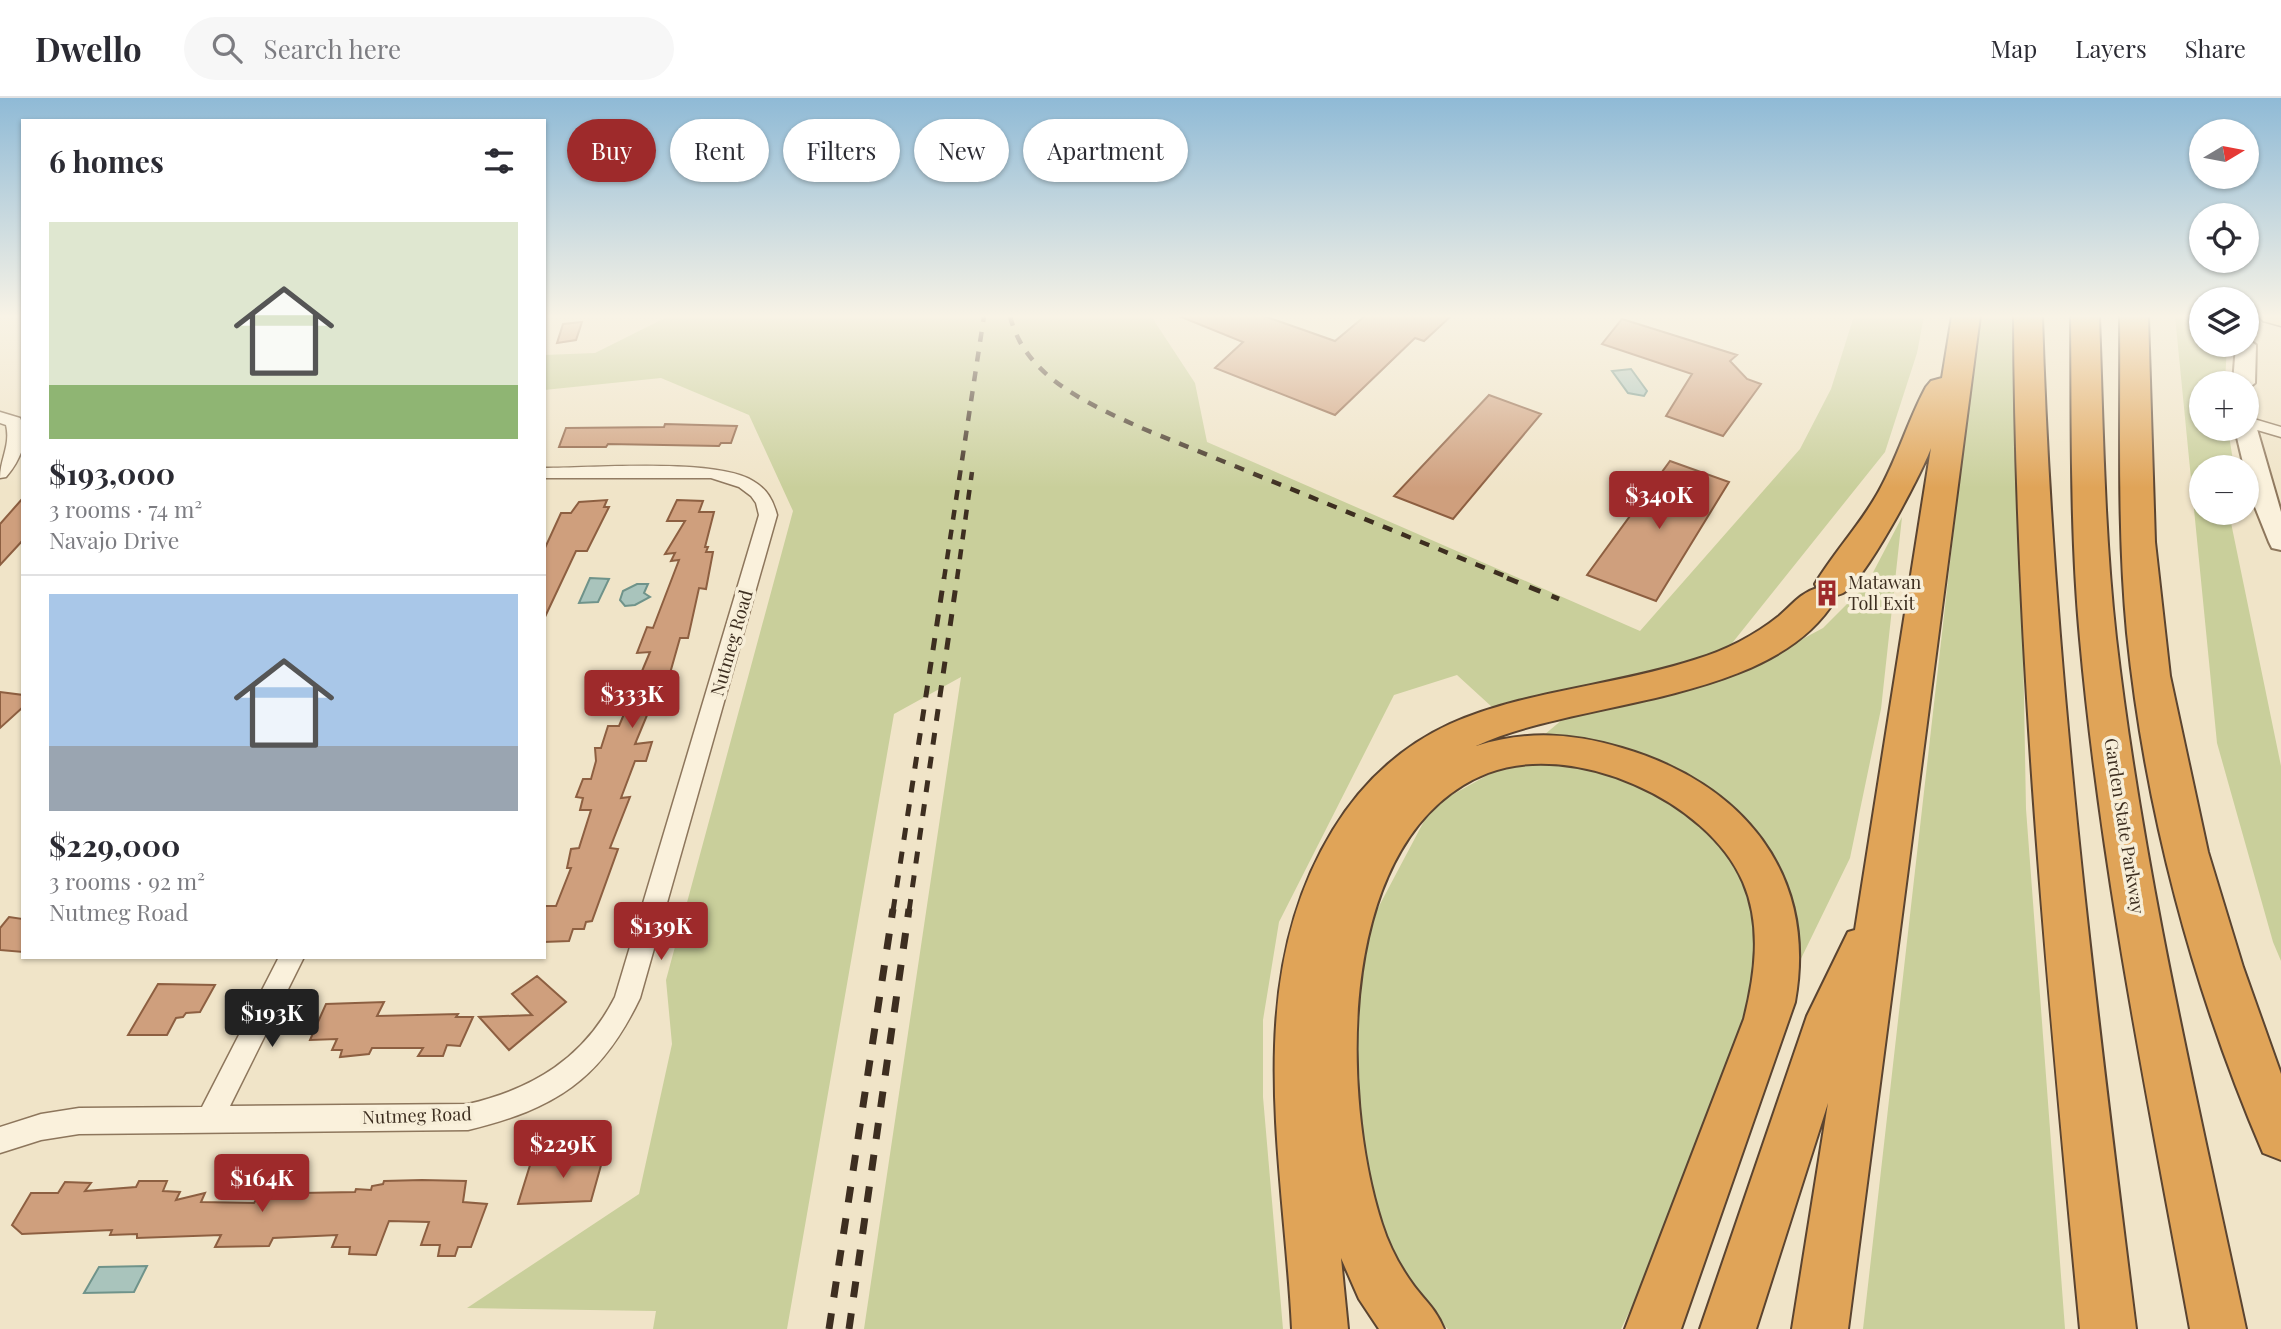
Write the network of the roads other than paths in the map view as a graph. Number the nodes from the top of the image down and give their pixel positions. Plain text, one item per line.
1 (1950, 373) edge
2 (1957, 373) edge
3 (2030, 373) edge
4 (2086, 373) edge
5 (2136, 373) edge
6 (12, 419) edge
7 (2259, 426) edge
8 (2281, 432) edge
9 (2249, 441) edge
10 (0, 473) edge
11 (546, 473) edge
12 (2281, 542) edge
13 (1880, 916) junction
14 (291, 959) edge
15 (210, 1119) junction
16 (2281, 1136) edge
17 (0, 1140) edge
18 (1320, 1329) edge
19 (1416, 1329) edge
20 (1653, 1329) edge
21 (1728, 1329) edge
22 (1820, 1329) edge
23 (2108, 1329) edge
24 (2218, 1329) edge

1 - 18 highway
2 - 13 highway
3 - 23 highway
4 - 24 highway, Garden State Parkway
5 - 16 highway
6 - 10 street
7 - 8 street
9 - 12 street
11 - 15 street, Nutmeg Road
13 - 21 highway
13 - 22 highway
14 - 15 street
15 - 17 street, Nutmeg Road
19 - 20 highway

